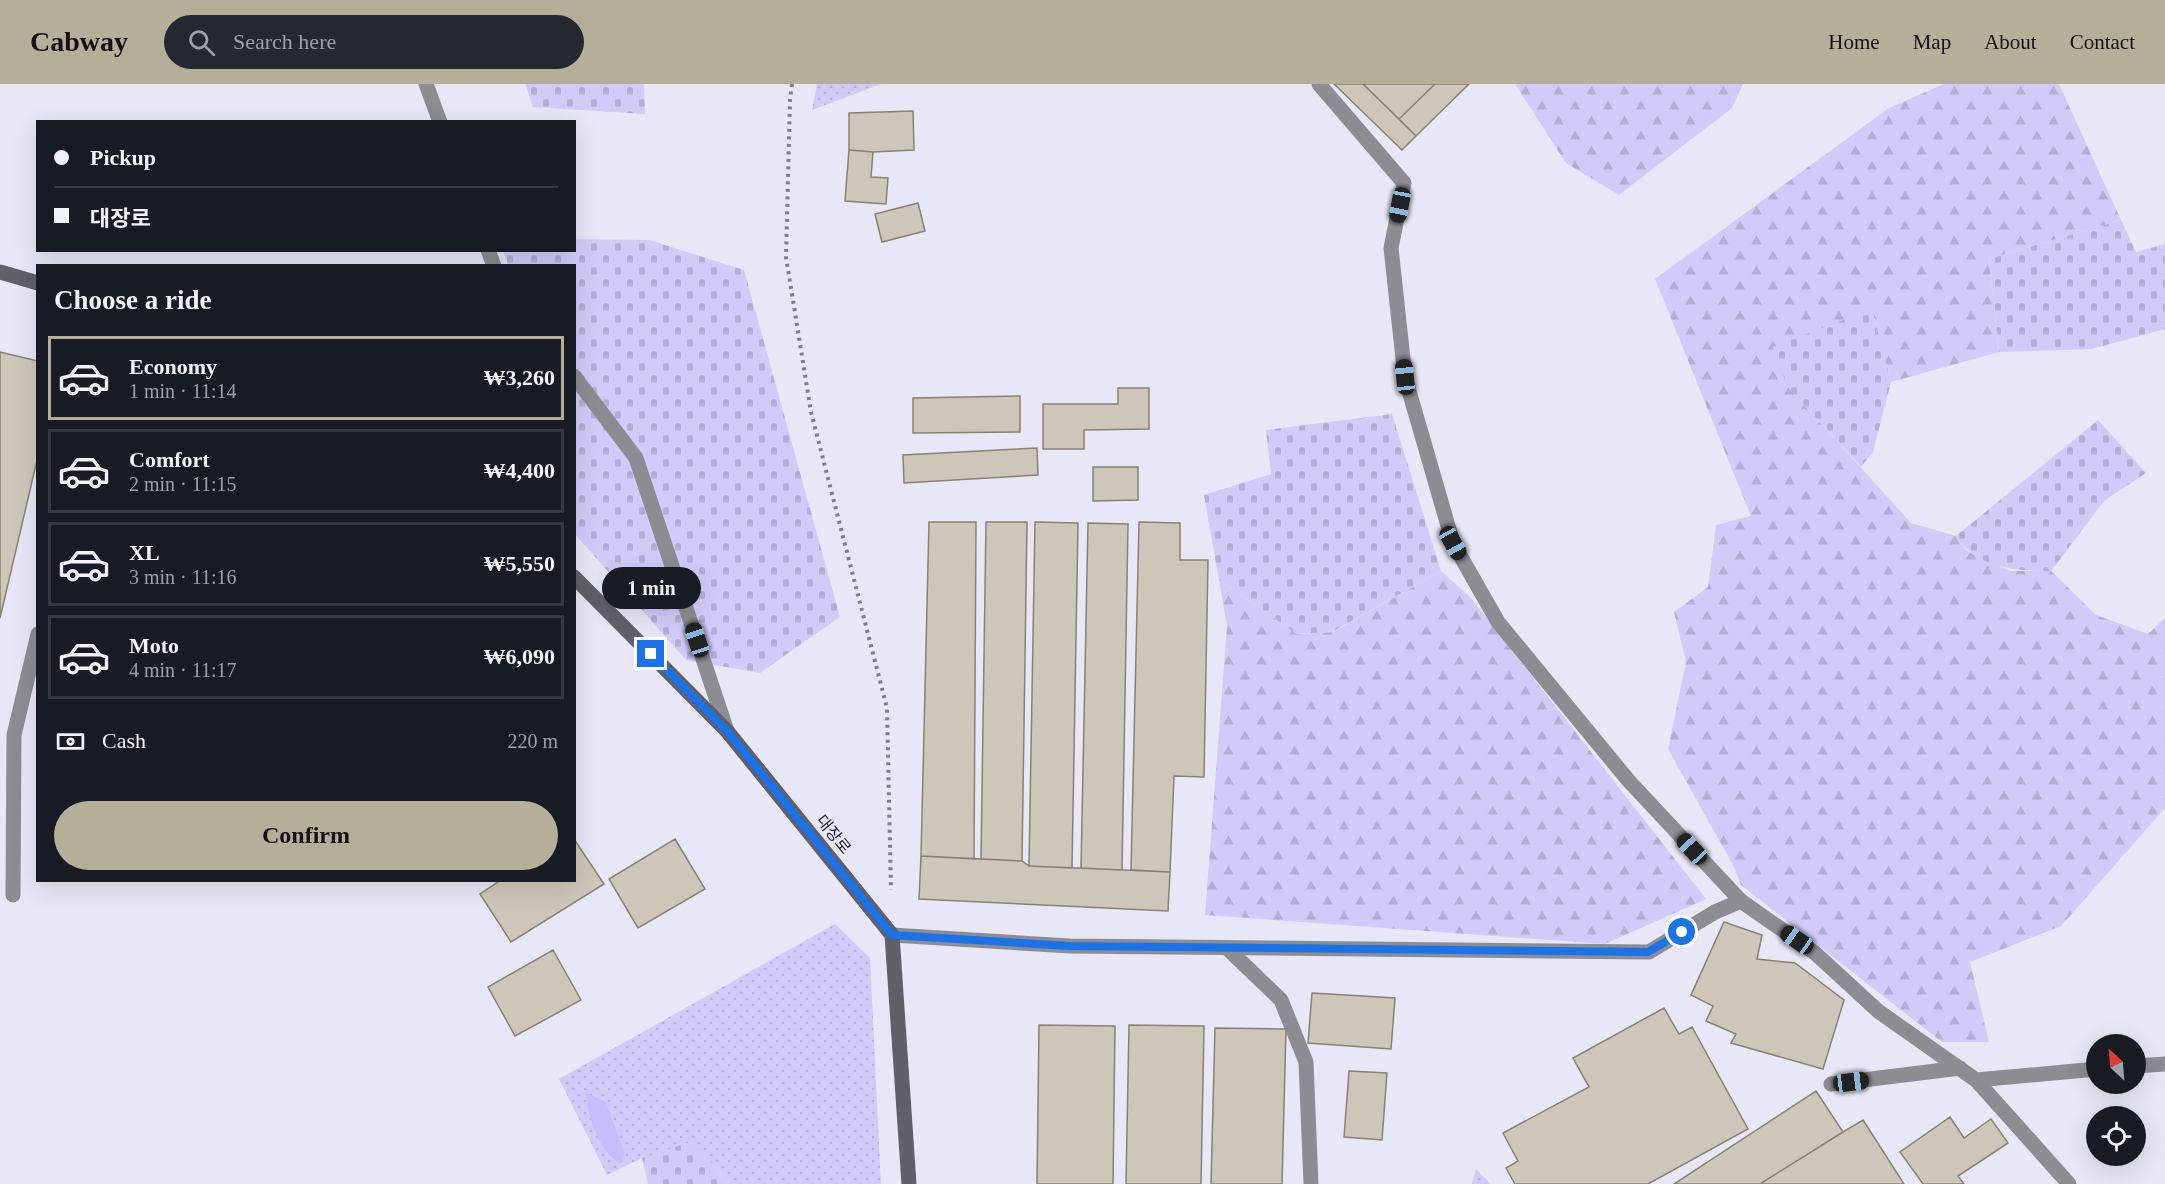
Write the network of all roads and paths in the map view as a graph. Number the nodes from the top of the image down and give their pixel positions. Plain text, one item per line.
1 (426, 84) edge
2 (792, 84) edge
3 (1320, 84) edge
4 (439, 120) edge
5 (0, 272) edge
6 (36, 282) edge
7 (576, 379) edge
8 (576, 579) edge
9 (36, 642) edge
10 (727, 731) junction
11 (13, 895) dead end
12 (1741, 901) junction
13 (892, 935) junction
14 (1227, 948) junction
15 (2165, 1064) edge
16 (2146, 1065) edge
17 (1960, 1068) junction
18 (2086, 1071) edge
19 (1976, 1080) junction
20 (1831, 1084) dead end
21 (909, 1184) edge
22 (1311, 1184) edge
23 (2069, 1184) edge

1 - 4 street
2 - 13 path
3 - 12 street
5 - 6 street
7 - 10 street
8 - 10 street, 대장로
9 - 11 street
10 - 13 street, 대장로
12 - 14 street
12 - 17 street
13 - 14 street
13 - 21 street
14 - 22 street
15 - 16 street
17 - 19 street
17 - 20 street
18 - 19 street
19 - 23 street

